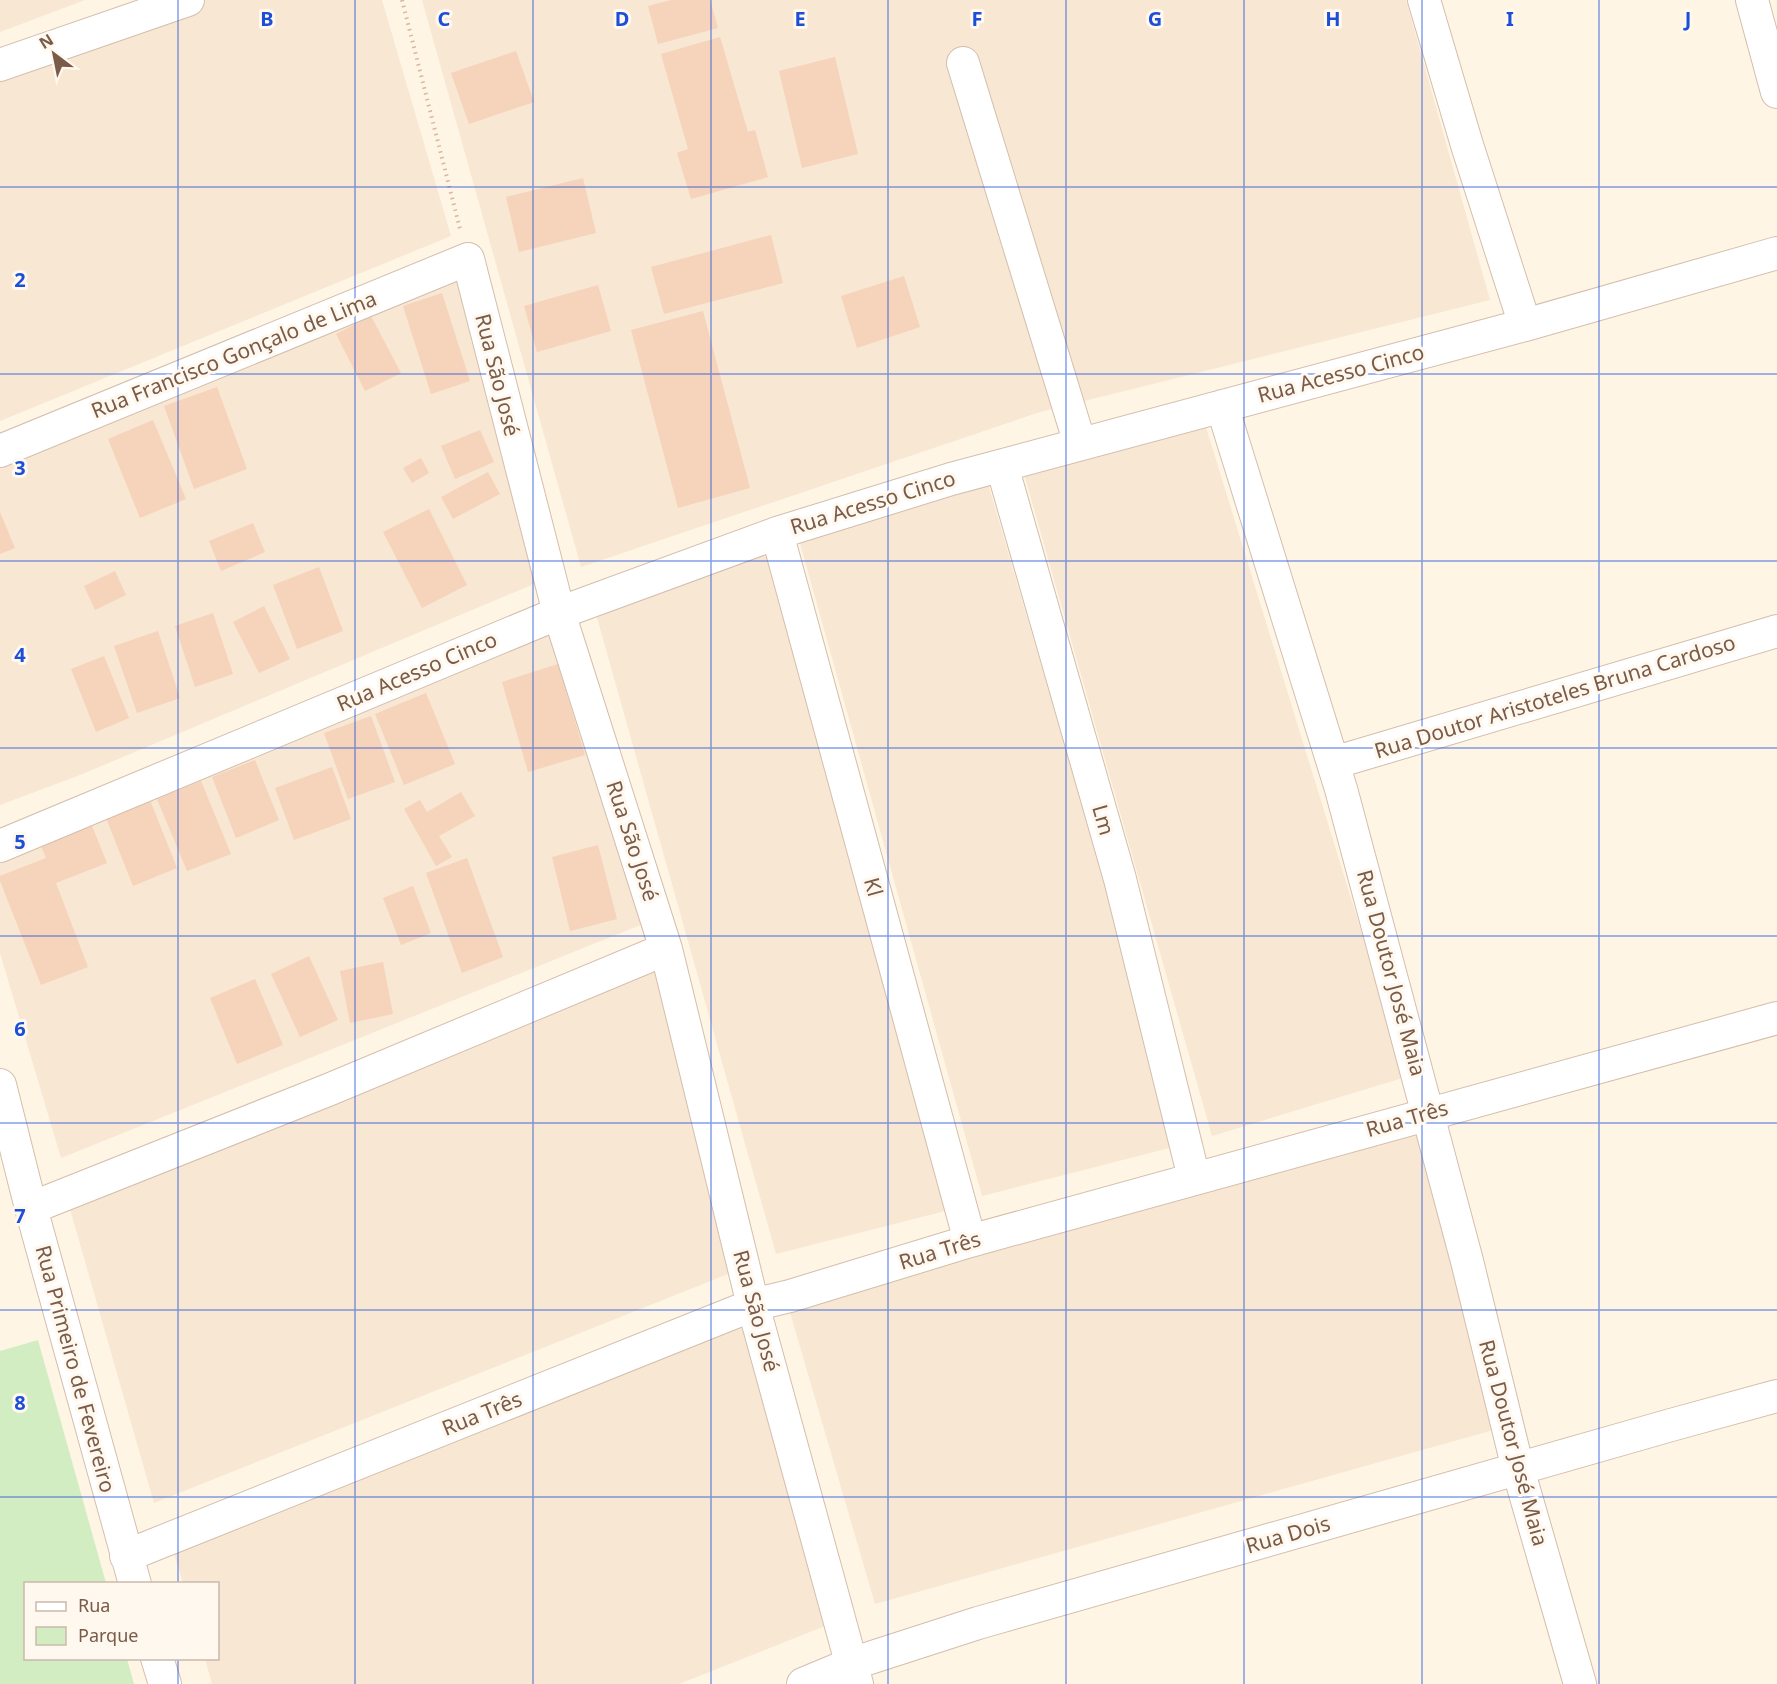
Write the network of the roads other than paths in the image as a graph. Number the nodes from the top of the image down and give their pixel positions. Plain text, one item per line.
1 (188, 0) edge
2 (1424, 0) edge
3 (1752, 0) edge
4 (963, 63) dead end
5 (0, 65) edge
6 (1777, 92) edge
7 (1777, 253) edge
8 (468, 259) joint
9 (1525, 326) junction
10 (1222, 406) junction
11 (1080, 444) junction
12 (0, 451) edge
13 (1002, 465) junction
14 (777, 533) junction
15 (559, 613) junction
16 (1777, 631) edge
17 (1333, 763) junction
18 (0, 846) edge
19 (666, 949) junction
20 (1777, 1018) edge
21 (0, 1084) edge
22 (1428, 1113) junction
23 (1194, 1178) junction
24 (31, 1208) junction
25 (970, 1241) junction
26 (753, 1305) junction
27 (1777, 1396) edge
28 (1518, 1469) junction
29 (130, 1570) edge
30 (157, 1660) edge
31 (854, 1674) edge
32 (165, 1684) edge
33 (803, 1684) edge
34 (1580, 1684) edge

1 - 5 street
2 - 9 street
3 - 6 street
4 - 11 street
7 - 9 street, Rua Acesso Cinco
8 - 12 street, Rua Francisco Gonçalo de Lima
8 - 15 street, Rua São José
9 - 10 street, Rua Acesso Cinco
10 - 11 street, Rua Acesso Cinco
10 - 17 street, Rua Doutor José Maia
11 - 13 street, Rua Acesso Cinco
13 - 14 street, Rua Acesso Cinco
13 - 23 street, Lm
14 - 15 street, Rua Acesso Cinco
14 - 25 street, Kl
15 - 18 street, Rua Acesso Cinco
15 - 19 street, Rua São José
16 - 17 street, Rua Doutor Aristoteles Bruna Cardoso
17 - 22 street, Rua Doutor José Maia
19 - 24 street
19 - 26 street, Rua São José
20 - 22 street, Rua Três
21 - 24 street, Rua Primeiro de Fevereiro
22 - 23 street, Rua Três
22 - 28 street, Rua Doutor José Maia
23 - 25 street, Rua Três
24 - 29 street, Rua Primeiro de Fevereiro
25 - 26 street, Rua Três
26 - 29 street, Rua Três
26 - 31 street, Rua São José
27 - 28 street, Rua Dois
28 - 31 street, Rua Dois
28 - 34 street, Rua Doutor José Maia
30 - 32 street
31 - 33 street, Rua Dois

